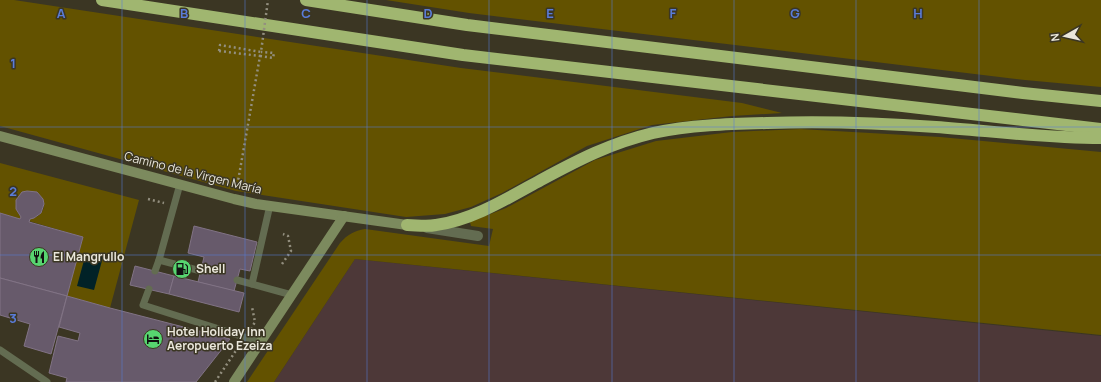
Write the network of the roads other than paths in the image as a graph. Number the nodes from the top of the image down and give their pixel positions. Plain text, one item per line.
1 (102, 0) edge
2 (306, 0) edge
3 (1101, 101) edge
4 (1101, 129) edge
5 (0, 136) edge
6 (1101, 138) edge
7 (180, 184) junction
8 (270, 205) junction
9 (344, 216) junction
10 (407, 226) junction
11 (478, 236) dead end
12 (159, 260) junction
13 (154, 271) dead end
14 (201, 271) dead end
15 (237, 280) dead end
16 (252, 284) junction
17 (149, 289) dead end
18 (292, 295) junction
19 (260, 342) junction
20 (0, 350) edge
21 (47, 382) edge
22 (234, 382) edge

1 - 4 highway
2 - 3 highway
5 - 7 street, Camino de la Virgen María
6 - 10 highway
7 - 8 street, Camino de la Virgen María
7 - 12 lane
8 - 9 street, Camino de la Virgen María
8 - 16 lane
9 - 10 street, Camino de la Virgen María
9 - 18 street
10 - 11 street
12 - 13 lane
12 - 14 lane
15 - 16 lane
16 - 18 lane
17 - 19 lane
18 - 19 street
19 - 22 street
20 - 21 lane

